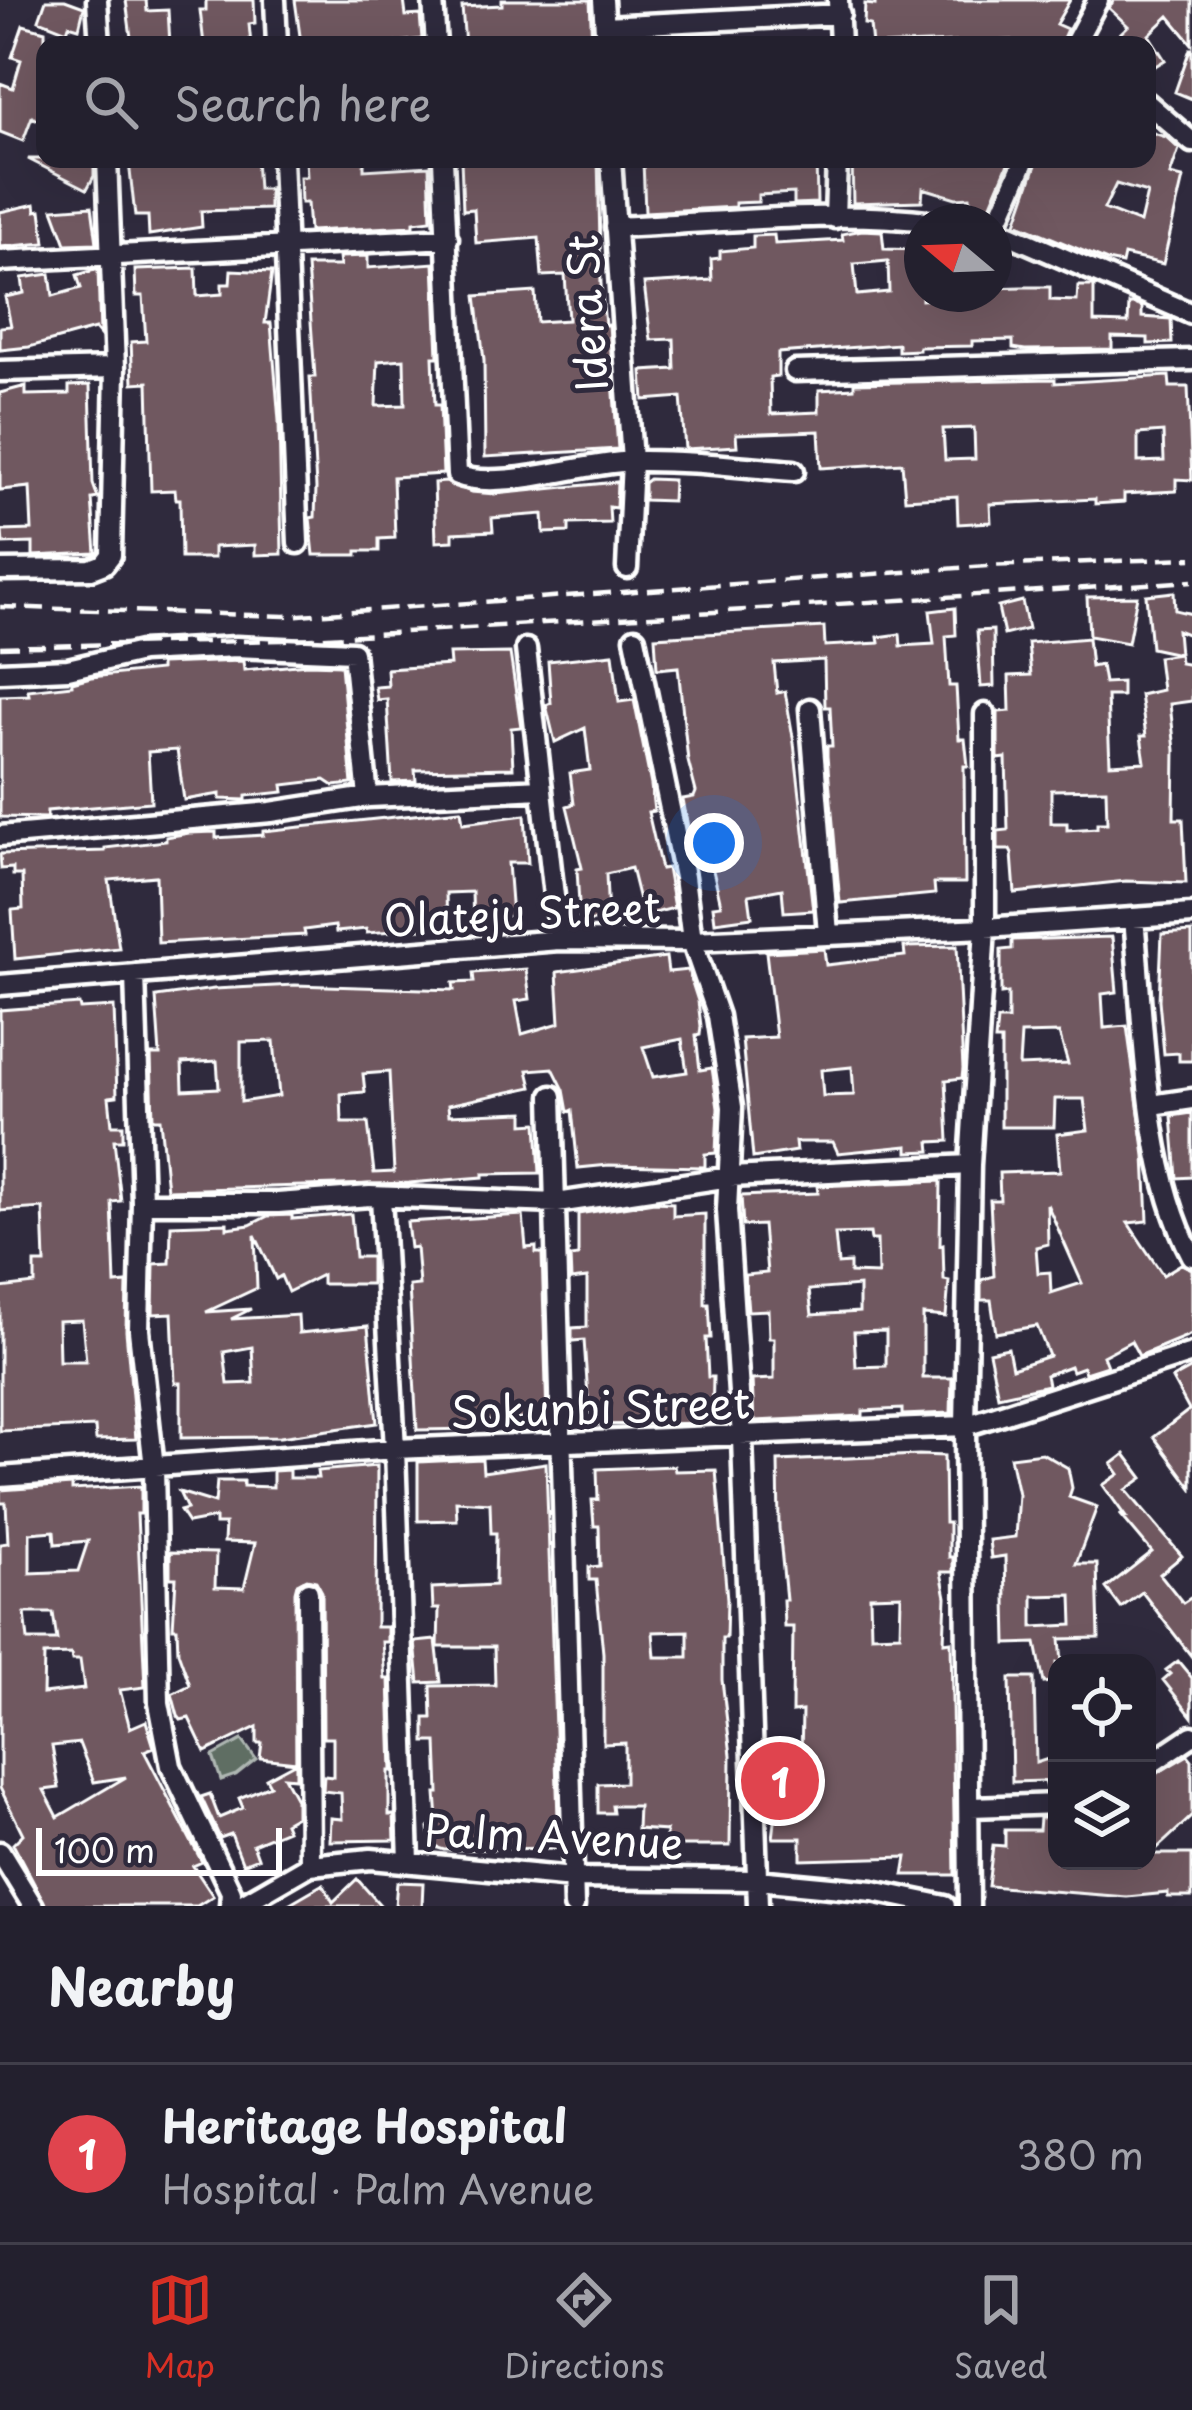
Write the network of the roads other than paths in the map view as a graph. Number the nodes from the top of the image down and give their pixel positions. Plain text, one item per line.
1 (97, 0) edge
2 (275, 0) edge
3 (433, 0) edge
4 (604, 0) edge
5 (1099, 0) edge
6 (839, 7) edge
7 (99, 36) edge
8 (277, 36) edge
9 (435, 36) edge
10 (606, 36) edge
11 (1081, 36) edge
12 (1156, 111) edge
13 (1192, 142) edge
14 (107, 168) edge
15 (282, 168) edge
16 (444, 168) edge
17 (612, 168) edge
18 (837, 168) edge
19 (1021, 168) edge
20 (1005, 204) edge
21 (836, 218) junction
22 (904, 218) edge
23 (616, 227) junction
24 (1012, 236) edge
25 (448, 238) junction
26 (286, 246) junction
27 (112, 253) junction
28 (0, 261) edge
29 (1192, 314) edge
30 (1192, 360) edge
31 (115, 368) junction
32 (0, 371) edge
33 (795, 371) dead end
34 (632, 461) junction
35 (794, 471) dead end
36 (298, 543) dead end
37 (627, 568) dead end
38 (0, 570) edge
39 (635, 638) dead end
40 (526, 649) dead end
41 (0, 671) edge
42 (810, 710) dead end
43 (985, 714) dead end
44 (542, 789) junction
45 (368, 797) junction
46 (0, 836) edge
47 (1192, 914) edge
48 (1134, 918) junction
49 (985, 928) junction
50 (828, 934) junction
51 (559, 940) junction
52 (692, 940) junction
53 (0, 968) edge
54 (135, 974) junction
55 (1, 985) edge
56 (552, 1096) dead end
57 (1192, 1099) edge
58 (1152, 1105) junction
59 (970, 1165) junction
60 (730, 1177) junction
61 (381, 1197) junction
62 (142, 1203) junction
63 (557, 1203) junction
64 (1192, 1256) edge
65 (1192, 1353) edge
66 (965, 1426) junction
67 (742, 1438) junction
68 (562, 1440) junction
69 (395, 1449) junction
70 (154, 1468) junction
71 (0, 1477) edge
72 (308, 1592) dead end
73 (1192, 1736) edge
74 (1153, 1762) edge
75 (1048, 1804) edge
76 (970, 1807) junction
77 (0, 1852) edge
78 (409, 1862) junction
79 (310, 1865) junction
80 (573, 1877) junction
81 (757, 1880) junction
82 (33, 1906) edge
83 (235, 1906) edge
84 (574, 1906) edge
85 (758, 1906) edge
86 (945, 1906) edge
87 (969, 1906) edge

1 - 7 street
2 - 8 street
3 - 9 street
4 - 10 street
5 - 11 street
6 - 10 street
12 - 13 street
14 - 27 street
15 - 26 street
16 - 25 street
17 - 23 street, Idera St
18 - 21 street
19 - 20 street
21 - 22 street
21 - 23 street
23 - 34 street, Idera St
24 - 29 street
25 - 26 street
25 - 34 street
26 - 27 street
26 - 36 street
27 - 28 street
27 - 31 street
30 - 33 street
31 - 32 street
31 - 38 street
34 - 35 street
34 - 37 street, Idera St
39 - 52 street
40 - 44 street
41 - 45 street
42 - 50 street
43 - 49 street
44 - 45 street
44 - 51 street
45 - 46 street
47 - 48 street, Olateju Street
48 - 49 street, Olateju Street
48 - 58 street
49 - 50 street, Olateju Street
49 - 59 street
50 - 52 street, Olateju Street
51 - 52 street, Olateju Street
51 - 54 street, Olateju Street
52 - 60 street
53 - 55 street
54 - 55 street, Olateju Street
54 - 62 street
56 - 63 street
57 - 58 street
58 - 64 street
59 - 60 street
59 - 66 street
60 - 63 street
60 - 67 street
61 - 62 street
61 - 63 street
61 - 69 street
62 - 70 street
63 - 68 street
65 - 66 street, Sokunbi Street
66 - 67 street, Sokunbi Street
66 - 76 street
67 - 68 street, Sokunbi Street
67 - 81 street
68 - 69 street, Sokunbi Street
68 - 80 street
69 - 70 street, Sokunbi Street
69 - 78 street
70 - 71 street, Sokunbi Street
70 - 83 street
72 - 79 street
73 - 74 street
75 - 76 street
76 - 87 street
77 - 82 street
78 - 79 street, Palm Avenue
78 - 80 street, Palm Avenue
79 - 83 street, Palm Avenue
80 - 81 street, Palm Avenue
80 - 84 street
81 - 85 street
81 - 86 street, Palm Avenue

